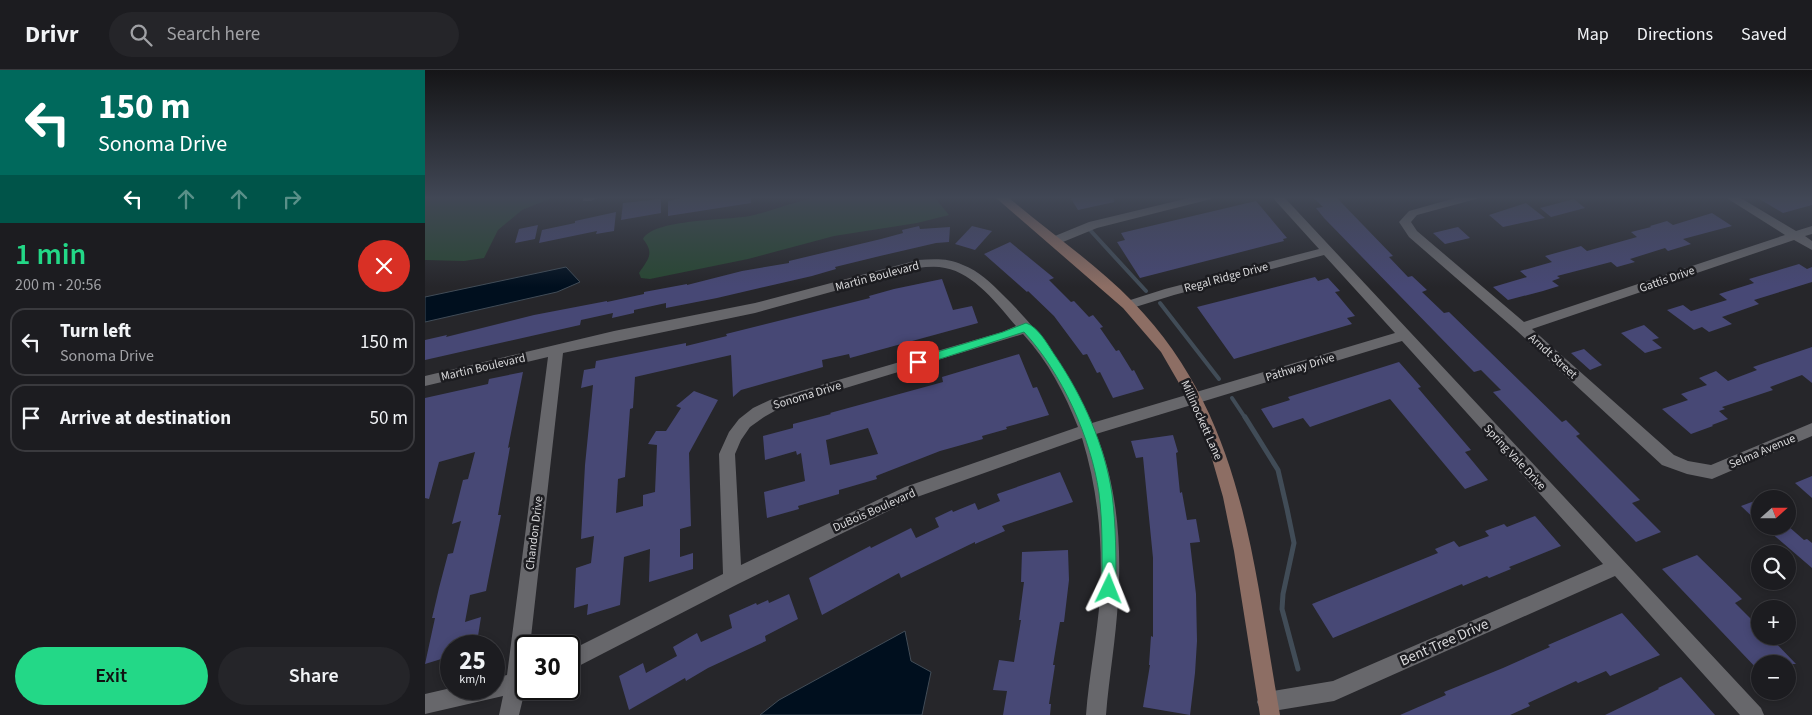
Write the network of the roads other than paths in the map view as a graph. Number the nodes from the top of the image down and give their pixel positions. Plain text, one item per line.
1 (1037, 227) edge
2 (1086, 227) edge
3 (1304, 227) edge
4 (1408, 227) edge
5 (1781, 227) edge
6 (1812, 230) edge
7 (1794, 235) junction
8 (1054, 241) junction
9 (1812, 246) edge
10 (1325, 250) junction
11 (1129, 305) junction
12 (1026, 327) junction
13 (1522, 328) junction
14 (1404, 335) junction
15 (556, 350) junction
16 (425, 381) edge
17 (1195, 398) junction
18 (1812, 429) edge
19 (1088, 430) junction
20 (1712, 472) joint
21 (1616, 567) junction
22 (732, 578) junction
23 (526, 635) edge
24 (580, 655) edge
25 (515, 683) edge
26 (515, 698) edge
27 (425, 704) edge
28 (1269, 709) edge
29 (509, 715) edge
30 (1096, 715) edge
31 (1755, 715) edge

1 - 8 street, Millinockett Lane
2 - 8 street
3 - 10 street, Spring Vale Drive
4 - 13 street, Arndt Street
5 - 7 street
6 - 7 street, Gattis Drive
7 - 9 street
7 - 13 street, Gattis Drive
8 - 11 street, Millinockett Lane
10 - 11 street, Regal Ridge Drive
10 - 14 street, Spring Vale Drive
11 - 17 street, Millinockett Lane
12 - 15 street, Martin Boulevard
12 - 19 street, Martin Boulevard
12 - 22 street, Sonoma Drive
13 - 20 street, Arndt Street
14 - 17 street, Pathway Drive
14 - 21 street, Spring Vale Drive
15 - 16 street, Martin Boulevard
15 - 23 street, Chandon Drive
17 - 19 street, DuBois Boulevard
17 - 28 street, Millinockett Lane
18 - 20 street, Selma Avenue
19 - 22 street, DuBois Boulevard
19 - 30 street, Martin Boulevard
21 - 28 street, Bent Tree Drive
21 - 31 street, Spring Vale Drive
22 - 24 street, DuBois Boulevard
25 - 27 street
26 - 29 street, Chandon Drive

